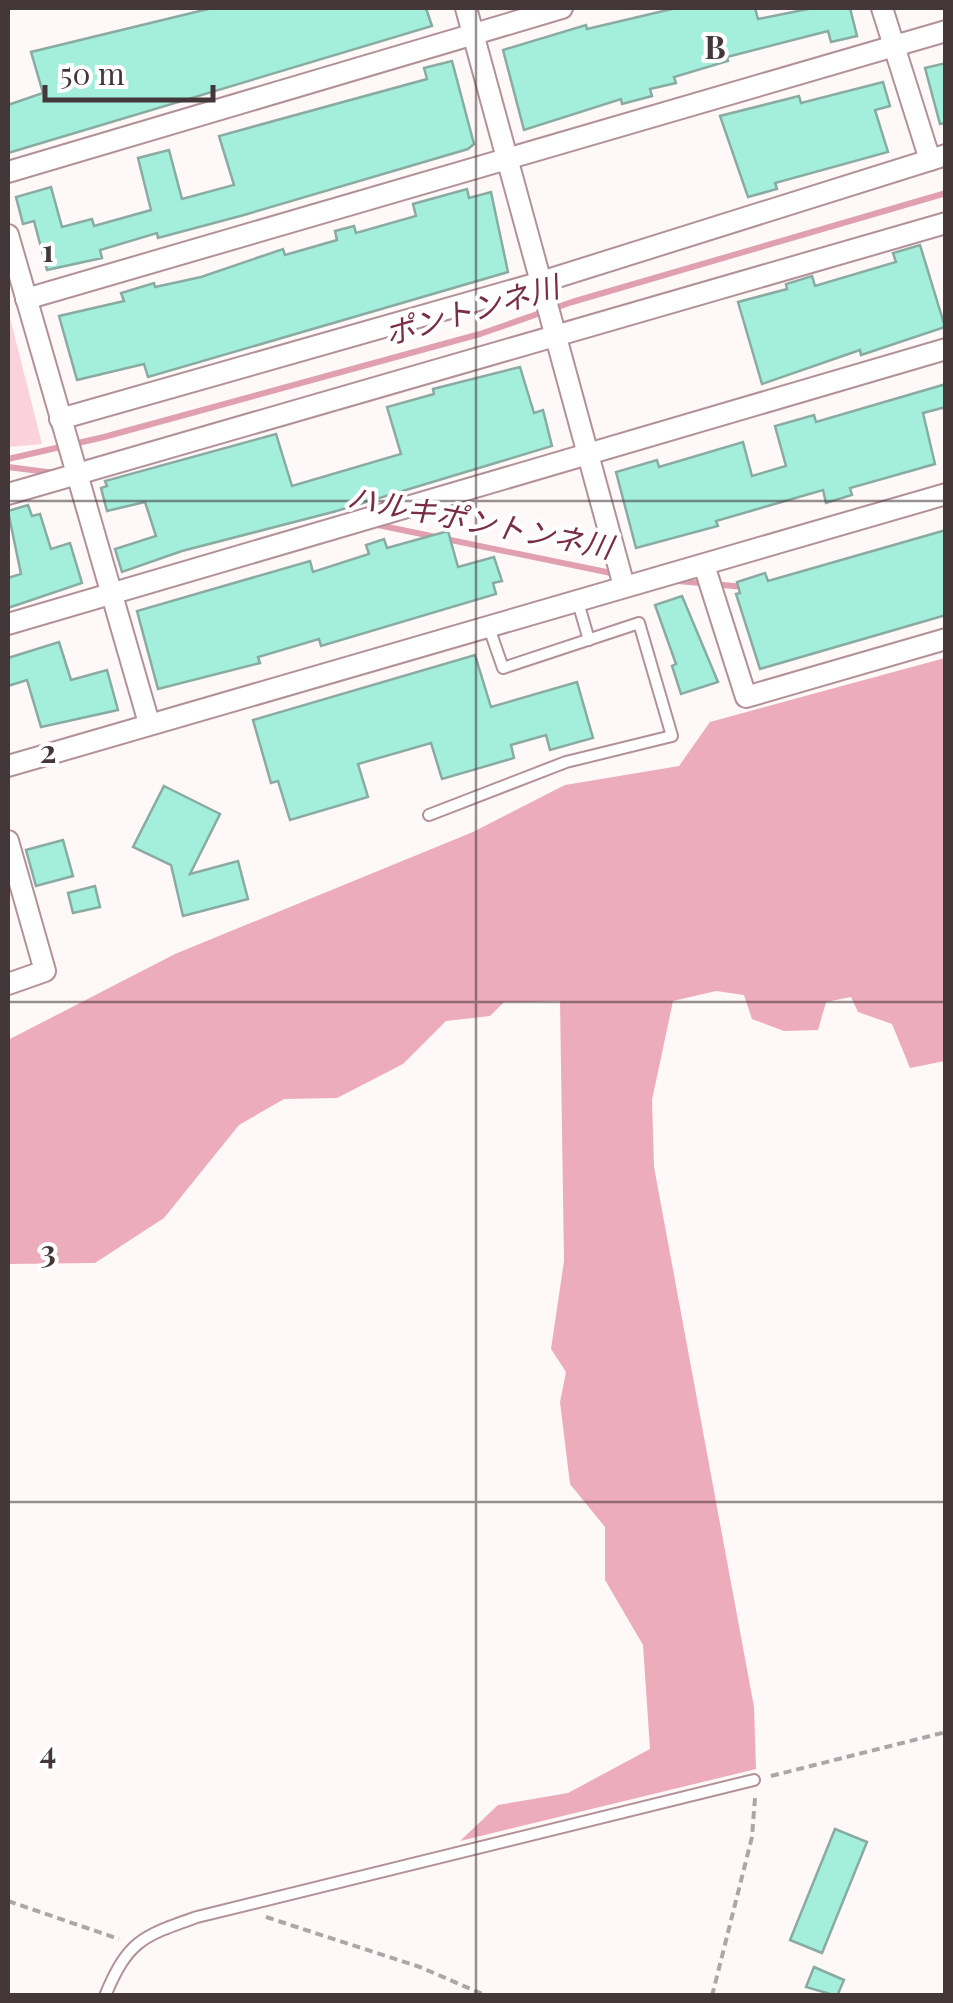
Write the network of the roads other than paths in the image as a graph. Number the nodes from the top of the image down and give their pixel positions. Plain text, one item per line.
1 (466, 8) edge
2 (562, 8) edge
3 (882, 8) edge
4 (946, 31) edge
5 (474, 34) junction
6 (894, 47) junction
7 (508, 157) junction
8 (938, 157) edge
9 (8, 172) edge
10 (945, 223) edge
11 (8, 236) edge
12 (539, 290) junction
13 (26, 298) junction
14 (551, 332) junction
15 (946, 350) edge
16 (62, 426) junction
17 (588, 454) junction
18 (75, 467) junction
19 (8, 494) edge
20 (946, 494) edge
21 (704, 565) junction
22 (624, 586) junction
23 (112, 593) junction
24 (577, 600) junction
25 (8, 624) edge
26 (488, 625) junction
27 (946, 639) edge
28 (588, 640) junction
29 (149, 723) junction
30 (8, 766) edge
31 (430, 816) dead end
32 (8, 841) edge
33 (8, 984) edge
34 (754, 1780) road end
35 (105, 1996) edge

1 - 5 street
2 - 5 street
3 - 6 street
4 - 6 street
5 - 7 street
5 - 9 street
6 - 7 street
6 - 8 street
7 - 12 street
7 - 13 street
8 - 12 street
10 - 14 street
11 - 13 street
12 - 14 street
12 - 16 street
13 - 16 street
14 - 17 street
14 - 18 street
15 - 17 street
16 - 18 street
17 - 22 street
17 - 23 street
18 - 19 street
18 - 23 street
20 - 21 street
21 - 22 street
21 - 27 street
22 - 24 street
23 - 25 street
23 - 29 street
24 - 26 street
24 - 28 lane
26 - 28 lane
26 - 29 street
28 - 31 lane
29 - 30 street
32 - 33 street
34 - 35 lane

